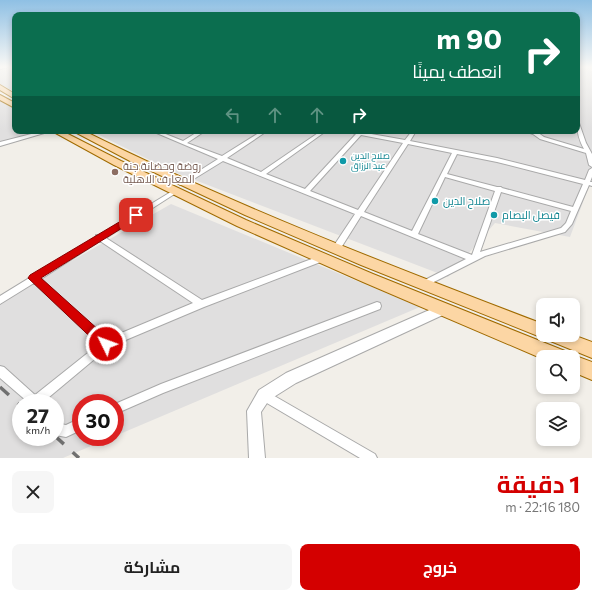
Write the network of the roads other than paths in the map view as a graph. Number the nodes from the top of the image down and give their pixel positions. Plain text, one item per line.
1 (0, 88) edge
2 (12, 95) edge
3 (0, 97) edge
4 (12, 104) edge
5 (580, 132) edge
6 (38, 134) edge
7 (64, 134) edge
8 (80, 134) edge
9 (161, 134) edge
10 (198, 134) edge
11 (260, 134) edge
12 (320, 134) edge
13 (359, 134) edge
14 (365, 134) edge
15 (412, 134) edge
16 (536, 134) edge
17 (407, 142) junction
18 (89, 143) junction
19 (183, 143) junction
20 (0, 144) edge
21 (455, 152) junction
22 (587, 152) junction
23 (220, 158) junction
24 (592, 165) edge
25 (592, 170) edge
26 (262, 174) junction
27 (444, 175) junction
28 (590, 184) edge
29 (178, 188) junction
30 (499, 188) junction
31 (305, 192) junction
32 (575, 210) junction
33 (360, 213) junction
34 (414, 234) junction
35 (99, 237) junction
36 (336, 249) junction
37 (474, 258) junction
38 (320, 259) junction
39 (34, 278) junction
40 (424, 284) junction
41 (447, 293) junction
42 (0, 300) edge
43 (201, 304) junction
44 (377, 306) dead end
45 (443, 309) junction
46 (536, 327) edge
47 (572, 342) edge
48 (106, 344) junction
49 (541, 350) edge
50 (592, 350) edge
51 (580, 366) edge
52 (0, 371) edge
53 (592, 371) edge
54 (27, 394) edge
55 (47, 394) edge
56 (264, 395) junction
57 (124, 405) edge
58 (257, 458) edge
59 (371, 458) edge

1 - 2 main road
3 - 4 main road
5 - 22 street
6 - 20 street
7 - 18 main road
8 - 18 main road
9 - 19 street
10 - 19 street
11 - 23 street
12 - 26 street
13 - 31 street
14 - 17 street
15 - 17 street
16 - 22 street
17 - 21 street
17 - 33 street
18 - 29 main road
19 - 23 street
21 - 27 street
21 - 28 street
22 - 24 street
23 - 26 street
23 - 29 street
25 - 28 street
26 - 31 street
27 - 30 street
27 - 34 street
28 - 32 street
29 - 35 street
29 - 36 main road
29 - 38 main road
30 - 32 street
30 - 37 street
31 - 33 street
32 - 37 street
33 - 34 street
33 - 36 street
34 - 37 street
35 - 39 street
35 - 43 street
36 - 40 main road
37 - 40 street
38 - 43 street
38 - 45 main road
39 - 42 street
39 - 48 street
40 - 41 main road
41 - 45 main road
41 - 46 main road
43 - 48 street
44 - 57 street
45 - 49 main road
45 - 56 street
47 - 50 main road
48 - 55 street
51 - 53 main road
52 - 54 street
56 - 58 street
56 - 59 street

